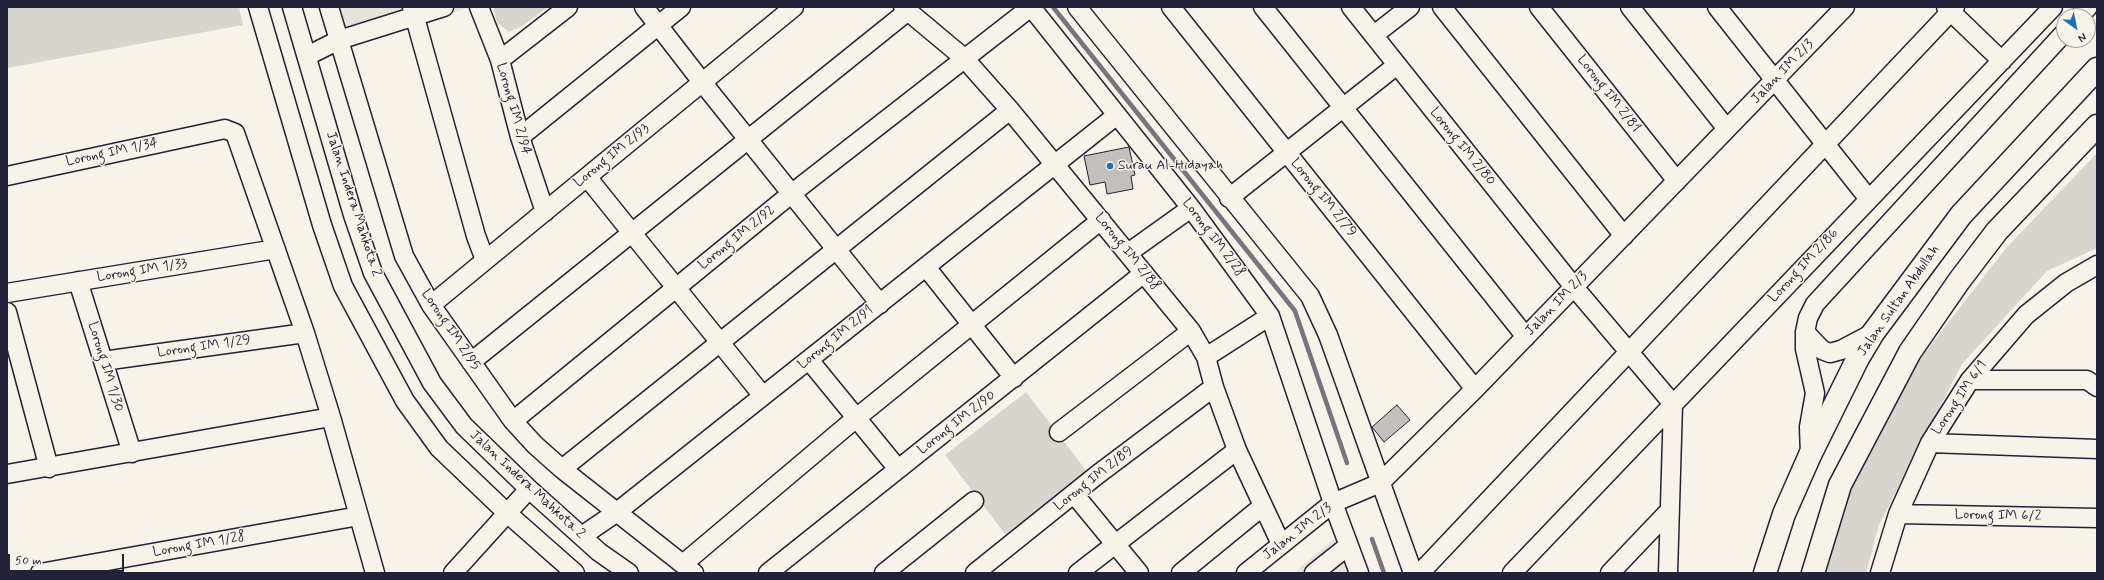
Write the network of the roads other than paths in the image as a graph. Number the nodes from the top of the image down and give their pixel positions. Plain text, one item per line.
1 (258, 7) edge
2 (292, 7) edge
3 (329, 7) edge
4 (444, 7) edge
5 (479, 7) edge
6 (568, 7) edge
7 (644, 7) edge
8 (681, 7) edge
9 (794, 7) edge
10 (1031, 7) edge
11 (1171, 7) edge
12 (1263, 7) edge
13 (1351, 7) edge
14 (1410, 7) edge
15 (1442, 7) edge
16 (1539, 7) edge
17 (1630, 7) edge
18 (1845, 7) edge
19 (2053, 7) edge
20 (1951, 8) edge
21 (906, 9) edge
22 (1085, 10) edge
23 (1725, 10) edge
24 (413, 12) edge
25 (658, 25) junction
26 (1374, 35) junction
27 (339, 40) junction
28 (2056, 42) edge
29 (307, 56) junction
30 (964, 58) junction
31 (500, 60) junction
32 (2002, 61) junction
33 (1397, 64) junction
34 (2097, 69) edge
35 (1775, 80) junction
36 (702, 82) junction
37 (1343, 107) junction
38 (1010, 110) junction
39 (1117, 115) junction
40 (2097, 126) edge
41 (1727, 129) junction
42 (520, 137) junction
43 (748, 140) junction
44 (1826, 144) junction
45 (1287, 152) junction
46 (1056, 164) junction
47 (7, 176) edge
48 (587, 177) junction
49 (1677, 181) junction
50 (791, 194) junction
51 (1229, 198) junction
52 (1868, 198) junction
53 (1191, 208) junction
54 (545, 212) junction
55 (1101, 220) junction
56 (632, 232) junction
57 (1624, 236) junction
58 (276, 249) junction
59 (836, 249) junction
60 (1128, 253) junction
61 (486, 260) junction
62 (926, 267) junction
63 (2095, 271) edge
64 (1144, 272) junction
65 (78, 281) junction
66 (1574, 287) junction
67 (676, 288) junction
68 (7, 294) edge
69 (880, 304) junction
70 (431, 305) junction
71 (7, 312) edge
72 (1270, 316) junction
73 (972, 325) junction
74 (1190, 331) junction
75 (1805, 332) junction
76 (305, 333) junction
77 (1873, 333) junction
78 (1526, 337) junction
79 (720, 342) junction
80 (1629, 352) junction
81 (1206, 357) junction
82 (809, 360) junction
83 (103, 361) junction
84 (471, 362) junction
85 (1014, 378) junction
86 (1970, 380) junction
87 (2095, 385) edge
88 (1214, 386) junction
89 (1475, 389) junction
90 (764, 396) junction
91 (1673, 404) junction
92 (331, 417) junction
93 (855, 419) junction
94 (513, 422) junction
95 (1059, 432) dead end
96 (1930, 443) junction
97 (2097, 449) edge
98 (1237, 450) junction
99 (132, 453) junction
100 (1810, 455) junction
101 (49, 468) junction
102 (562, 469) junction
103 (898, 469) junction
104 (7, 474) edge
105 (1380, 483) junction
106 (528, 488) junction
107 (1074, 494) junction
108 (974, 501) dead end
109 (1333, 503) junction
110 (1263, 506) junction
111 (1670, 510) junction
112 (617, 512) junction
113 (507, 513) junction
114 (1898, 514) junction
115 (359, 516) junction
116 (2097, 518) edge
117 (582, 536) junction
118 (1115, 542) junction
119 (1281, 544) junction
120 (1348, 546) junction
121 (689, 568) edge
122 (40, 573) edge
123 (375, 573) edge
124 (453, 573) edge
125 (575, 573) edge
126 (629, 573) edge
127 (768, 573) edge
128 (884, 573) edge
129 (975, 573) edge
130 (1078, 573) edge
131 (1139, 573) edge
132 (1181, 573) edge
133 (1246, 573) edge
134 (1314, 573) edge
135 (1359, 573) edge
136 (1413, 573) edge
137 (1420, 573) edge
138 (1512, 573) edge
139 (1610, 573) edge
140 (1668, 573) edge
141 (1765, 573) edge
142 (1813, 573) edge
143 (1880, 573) edge

1 - 113 street
2 - 29 street, Jalan Indera Mahkota 2
3 - 27 street, Lorong IM 2/95
4 - 24 street
5 - 31 street, Lorong IM 2/94
6 - 31 street
7 - 25 street
8 - 25 street
9 - 36 street, Lorong IM 2/93
10 - 30 street, Lorong IM 2/92
10 - 39 street, Lorong IM 2/28
11 - 45 street, Lorong IM 2/79
12 - 37 street
13 - 26 street, Lorong IM 2/80
14 - 26 street
15 - 57 street
16 - 49 street, Lorong IM 2/81
17 - 41 street
18 - 35 street, Jalan IM 2/3
19 - 32 street, Lorong IM 2/86
20 - 32 street
20 - 44 street
21 - 30 street, Lorong IM 2/88
21 - 43 street
22 - 51 street
23 - 35 street
24 - 27 street
24 - 61 street
25 - 36 street
25 - 42 street
26 - 33 street, Lorong IM 2/80
27 - 29 street
27 - 70 street, Lorong IM 2/95
28 - 75 street
29 - 106 street, Jalan Indera Mahkota 2
30 - 38 street, Lorong IM 2/88
30 - 50 street, Lorong IM 2/92
31 - 42 street, Lorong IM 2/94
32 - 52 street, Lorong IM 2/86
33 - 37 street
33 - 66 street, Lorong IM 2/80
34 - 77 main road, Jalan Sultan Abdullah
35 - 41 street, Jalan IM 2/3
35 - 44 street
36 - 43 street
36 - 48 street, Lorong IM 2/93
37 - 45 street
37 - 78 street
38 - 46 street, Lorong IM 2/88
38 - 59 street
39 - 46 street, Lorong IM 2/91
39 - 53 street, Lorong IM 2/28
40 - 142 main road
41 - 49 street, Jalan IM 2/3
42 - 54 street, Lorong IM 2/94
43 - 50 street
43 - 56 street
44 - 52 street
44 - 80 street
45 - 51 street
45 - 89 street, Lorong IM 2/79
46 - 55 street, Lorong IM 2/88
46 - 62 street, Lorong IM 2/91
47 - 58 street, Lorong IM 1/34
48 - 54 street, Lorong IM 2/93
48 - 56 street
49 - 57 street, Jalan IM 2/3
50 - 59 street
50 - 67 street, Lorong IM 2/92
51 - 105 street
52 - 91 street, Lorong IM 2/86
53 - 60 street
53 - 72 street, Lorong IM 2/28
54 - 61 street, Lorong IM 2/93
55 - 60 street, Lorong IM 2/88
55 - 73 street
56 - 67 street
56 - 84 street
57 - 66 street, Jalan IM 2/3
58 - 65 street, Lorong IM 1/33
58 - 76 street
59 - 69 street
59 - 79 street
60 - 64 street, Lorong IM 2/88
61 - 70 street, Lorong IM 2/93
62 - 69 street, Lorong IM 2/91
62 - 73 street
63 - 86 street, Lorong IM 6/1
64 - 74 street, Lorong IM 2/88
64 - 85 street, Lorong IM 2/90
65 - 68 street, Lorong IM 1/33
65 - 83 street, Lorong IM 1/30
66 - 78 street, Jalan IM 2/3
66 - 80 street, Lorong IM 2/80
67 - 79 street
67 - 94 street, Lorong IM 2/92
69 - 82 street, Lorong IM 2/91
70 - 84 street, Lorong IM 2/95
71 - 101 street
72 - 81 street
72 - 109 street, Lorong IM 2/28
73 - 85 street
73 - 93 street
74 - 81 street, Lorong IM 2/88
74 - 95 street
75 - 77 street
75 - 100 street
76 - 83 street, Lorong IM 1/29
76 - 92 street
77 - 100 main road, Jalan Sultan Abdullah
78 - 89 street, Jalan IM 2/3
79 - 90 street
79 - 102 street
80 - 91 street, Lorong IM 2/80
80 - 137 street
81 - 88 street, Lorong IM 2/88
82 - 90 street, Lorong IM 2/91
82 - 93 street
83 - 99 street, Lorong IM 1/30
84 - 94 street, Lorong IM 2/95
85 - 103 street, Lorong IM 2/90
86 - 87 street
86 - 96 street, Lorong IM 6/1
88 - 98 street, Lorong IM 2/88
88 - 107 street, Lorong IM 2/89
89 - 105 street, Jalan IM 2/3
90 - 112 street, Lorong IM 2/91
91 - 111 street
91 - 138 street, Lorong IM 2/86
92 - 99 street
92 - 115 street
93 - 103 street
93 - 121 street
94 - 102 street, Lorong IM 2/95
96 - 97 street
96 - 114 street, Lorong IM 6/1
98 - 110 street, Lorong IM 2/88
98 - 118 street
99 - 101 street
100 - 141 main road, Jalan Sultan Abdullah
101 - 104 street
102 - 112 street, Lorong IM 2/95
103 - 127 street, Lorong IM 2/90
105 - 109 street, Jalan IM 2/3
105 - 136 street
106 - 113 street
106 - 117 street, Jalan Indera Mahkota 2
107 - 118 street
107 - 129 street, Lorong IM 2/89
108 - 128 street
109 - 119 street, Jalan IM 2/3
109 - 120 street, Lorong IM 2/28
110 - 119 street, Lorong IM 2/88
110 - 132 street
111 - 139 street
111 - 140 street
112 - 117 street, Lorong IM 2/91
112 - 121 street, Lorong IM 2/95
113 - 124 street
113 - 125 street
114 - 116 street, Lorong IM 6/2
114 - 143 street, Lorong IM 6/1
115 - 122 street, Lorong IM 1/28
115 - 123 street
117 - 126 street, Jalan Indera Mahkota 2
118 - 130 street
118 - 131 street
119 - 133 street, Jalan IM 2/3
120 - 134 street
120 - 135 street, Lorong IM 2/28

